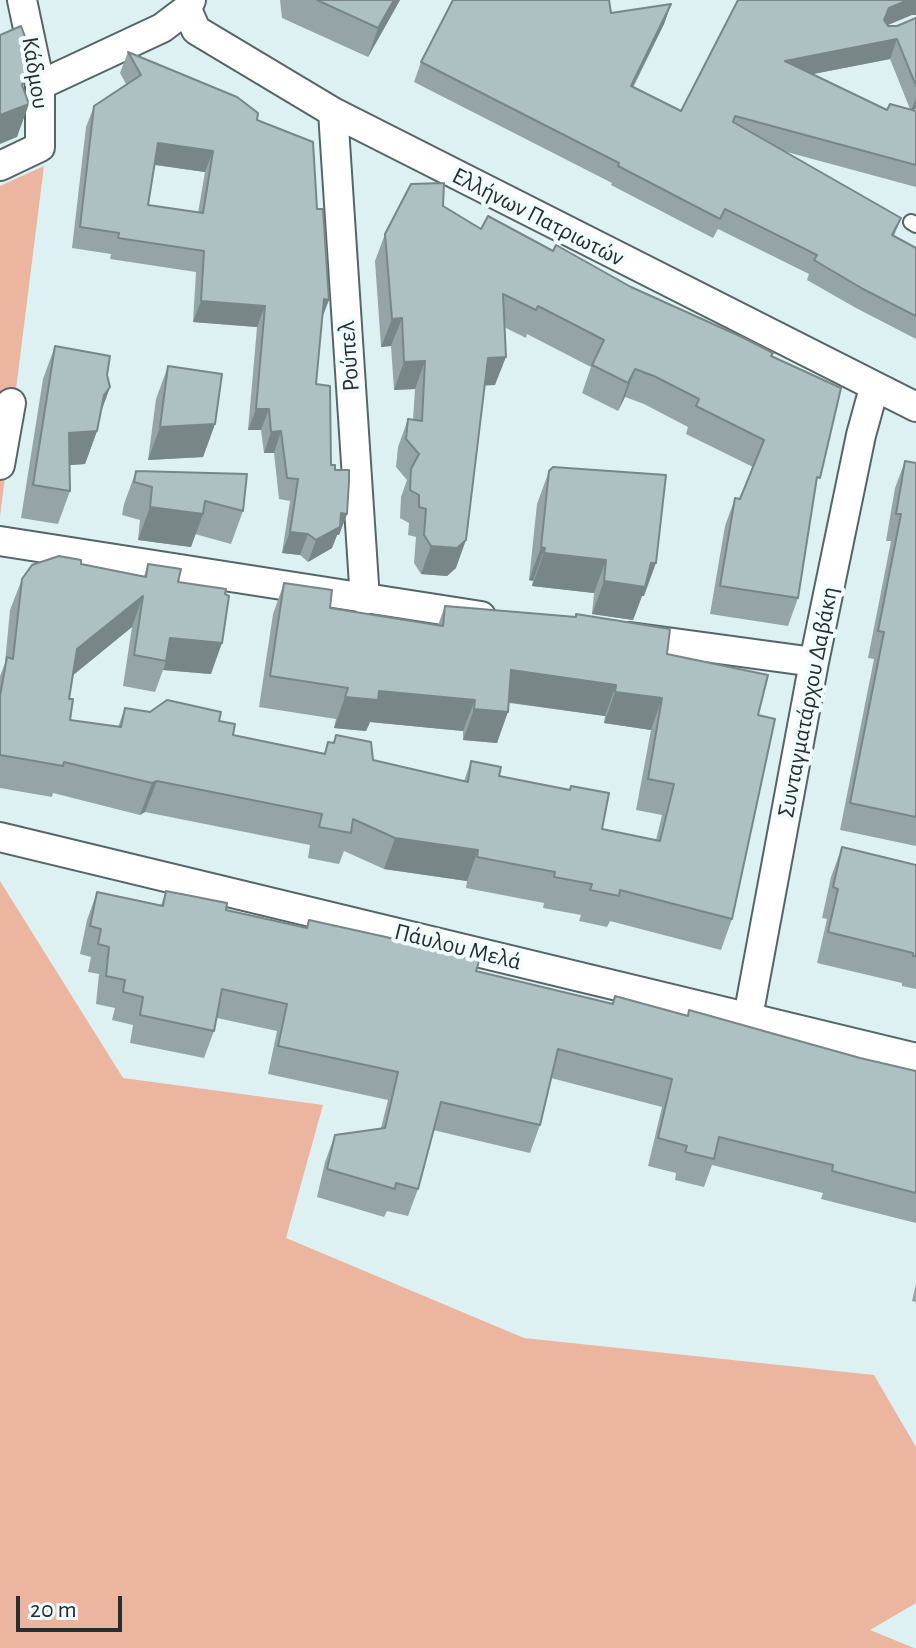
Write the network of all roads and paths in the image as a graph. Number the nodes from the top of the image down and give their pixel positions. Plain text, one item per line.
1 (22, 0) edge
2 (189, 4) edge
3 (40, 85) junction
4 (333, 112) junction
5 (0, 166) edge
6 (874, 388) junction
7 (11, 403) dead end
8 (916, 407) edge
9 (0, 465) edge
10 (0, 541) edge
11 (365, 600) junction
12 (504, 620) edge
13 (597, 632) edge
14 (814, 662) junction
15 (0, 837) edge
16 (748, 1017) junction
17 (916, 1058) edge

1 - 3 street, Κάδμου
2 - 3 street
2 - 4 street, Ελλήνων Πατριωτών
3 - 5 street, Κάδμου
4 - 6 street, Ελλήνων Πατριωτών
4 - 11 street, Ρούπελ
6 - 8 street, Ελλήνων Πατριωτών
6 - 14 street, Συνταγματάρχου Δαβάκη
7 - 9 street
10 - 11 street
11 - 12 street
13 - 14 street
14 - 16 street, Συνταγματάρχου Δαβάκη
15 - 16 street, Πάυλου Μελά
16 - 17 street, Πάυλου Μελά

